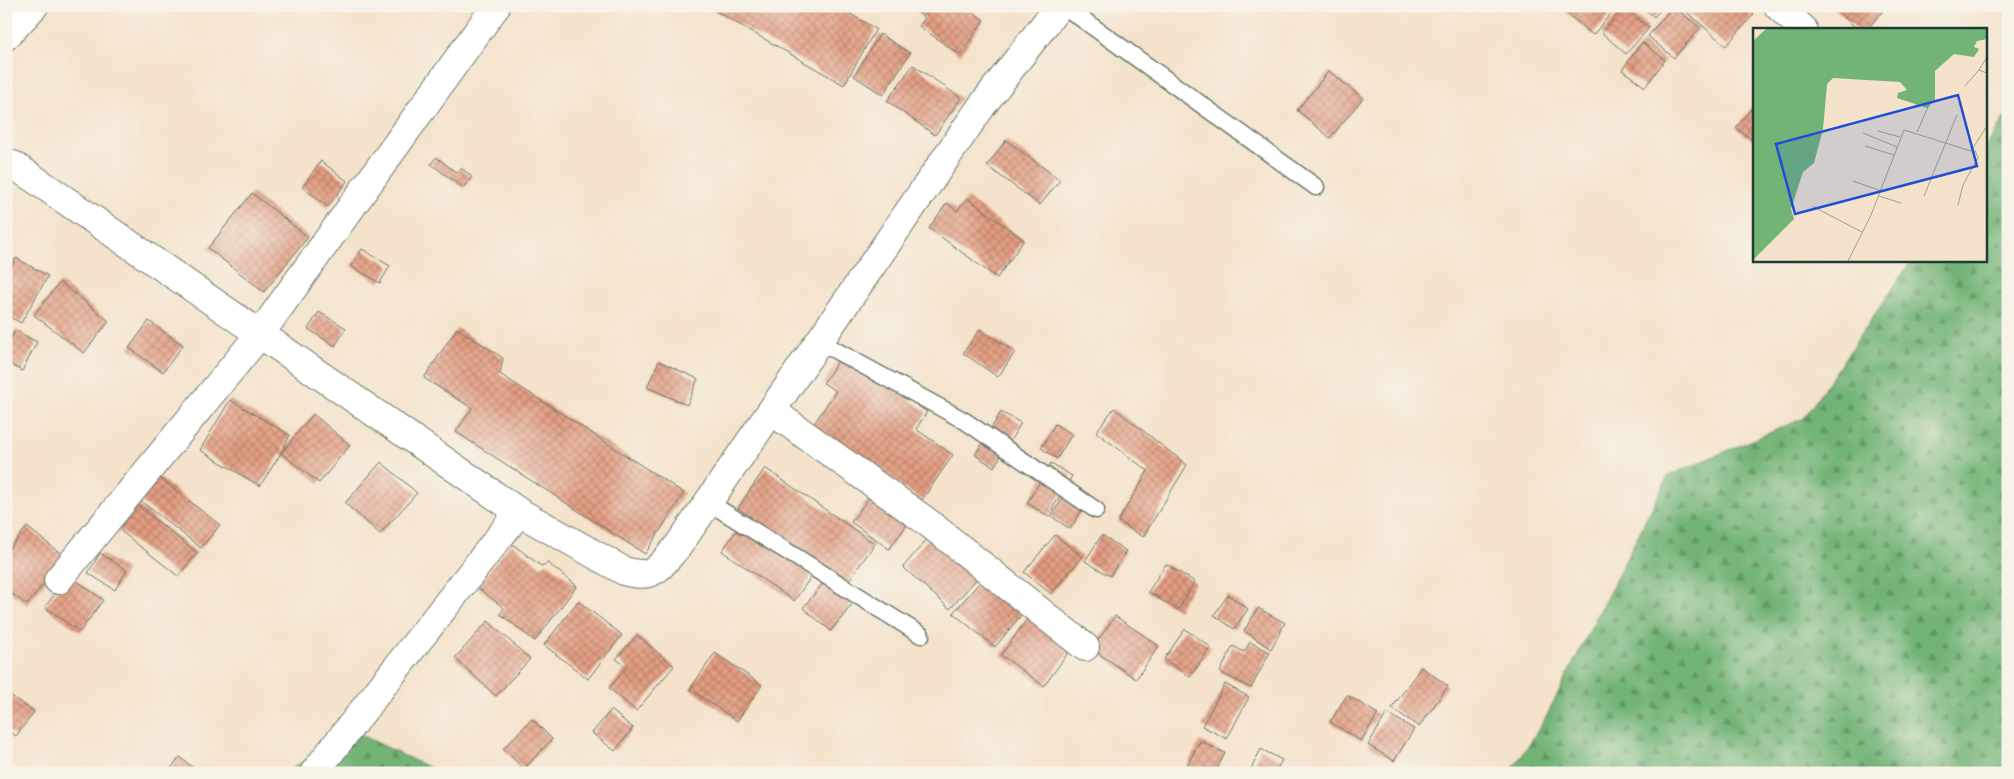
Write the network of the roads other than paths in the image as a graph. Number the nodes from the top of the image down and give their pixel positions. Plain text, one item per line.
1 (496, 6) edge
2 (1059, 6) edge
3 (1064, 6) edge
4 (1778, 6) edge
5 (29, 8) edge
6 (1802, 28) edge
7 (6, 36) edge
8 (6, 164) edge
9 (1316, 187) dead end
10 (260, 334) junction
11 (820, 342) junction
12 (773, 412) junction
13 (708, 502) junction
14 (1096, 510) dead end
15 (519, 512) junction
16 (58, 580) dead end
17 (922, 635) dead end
18 (1084, 647) dead end
19 (314, 773) edge

1 - 10 street
2 - 11 street
3 - 9 lane
4 - 6 street
5 - 7 street
8 - 10 street
10 - 15 street
10 - 16 street
11 - 12 street
11 - 14 lane
12 - 13 street
12 - 18 street
13 - 15 street
13 - 17 lane
15 - 19 street

